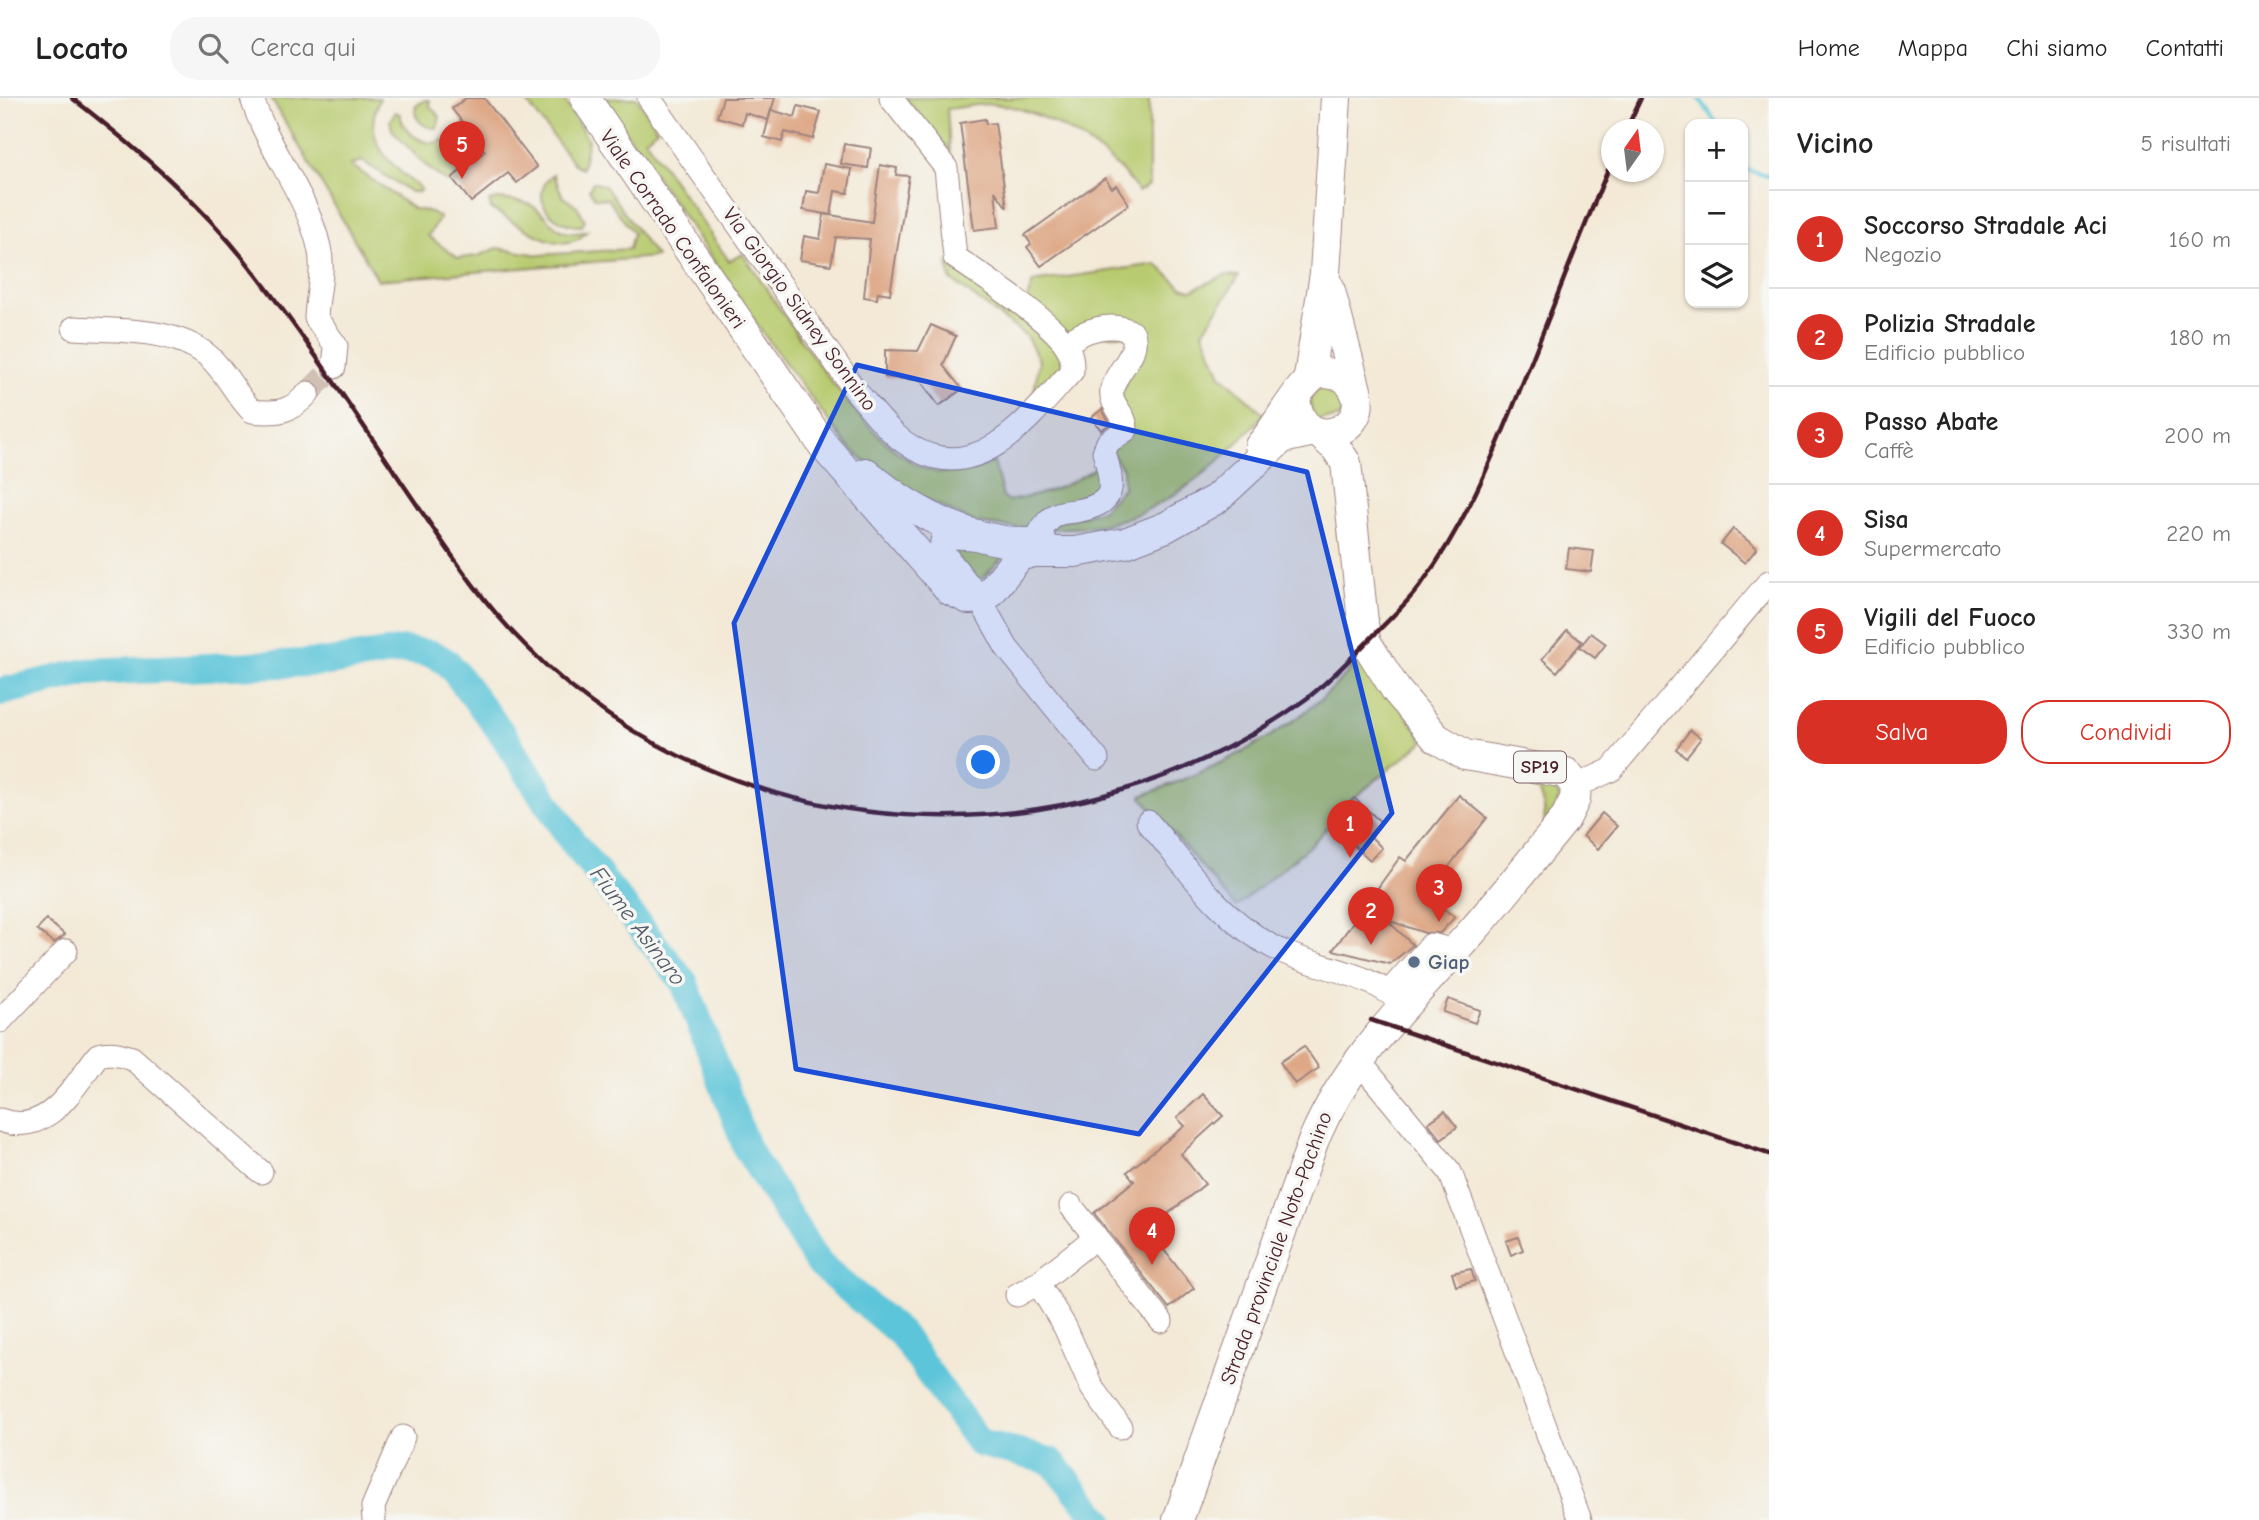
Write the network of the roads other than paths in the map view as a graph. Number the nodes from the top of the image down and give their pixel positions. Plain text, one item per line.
1 (252, 98) edge
2 (585, 98) edge
3 (891, 98) edge
4 (1336, 98) edge
5 (661, 104) edge
6 (1325, 273) junction
7 (74, 328) dead end
8 (1066, 344) junction
9 (762, 358) junction
10 (334, 367) dead end
11 (1302, 388) junction
12 (308, 393) tunnel mouth
13 (1356, 406) junction
14 (1317, 432) junction
15 (991, 540) junction
16 (1034, 543) junction
17 (1356, 547) junction
18 (1769, 582) edge
19 (979, 598) junction
20 (1097, 759) dead end
21 (1576, 786) junction
22 (1147, 822) dead end
23 (66, 951) dead end
24 (1397, 998) junction
25 (0, 1021) edge
26 (1359, 1061) junction
27 (0, 1120) edge
28 (261, 1172) dead end
29 (1071, 1206) dead end
30 (1096, 1237) junction
31 (1038, 1283) junction
32 (1017, 1295) dead end
33 (1161, 1321) dead end
34 (1120, 1427) dead end
35 (402, 1437) dead end
36 (374, 1520) edge
37 (1178, 1520) edge
38 (1580, 1520) edge

1 - 10 street
2 - 9 main road, Viale Corrado Confalonieri
3 - 8 street
4 - 6 main road
5 - 8 street, Via Giorgio Sidney Sonnino
6 - 11 main road
6 - 13 main road
7 - 12 street
8 - 16 street
9 - 15 main road
9 - 19 main road
11 - 13 main road
11 - 14 main road
11 - 16 main road
13 - 14 main road
13 - 17 main road
14 - 17 main road
14 - 19 main road
15 - 16 main road
15 - 19 street
17 - 21 main road, SP19
18 - 21 street
19 - 20 street
21 - 24 main road, Strada provinciale Noto-Pachino / SP19
22 - 24 street
23 - 25 street
24 - 26 main road, Strada provinciale Noto-Pachino / SP19
26 - 37 main road, Strada provinciale Noto-Pachino / SP19
26 - 38 street
27 - 28 street
29 - 30 street
30 - 31 street
30 - 33 street
31 - 32 street
31 - 34 street
35 - 36 street

